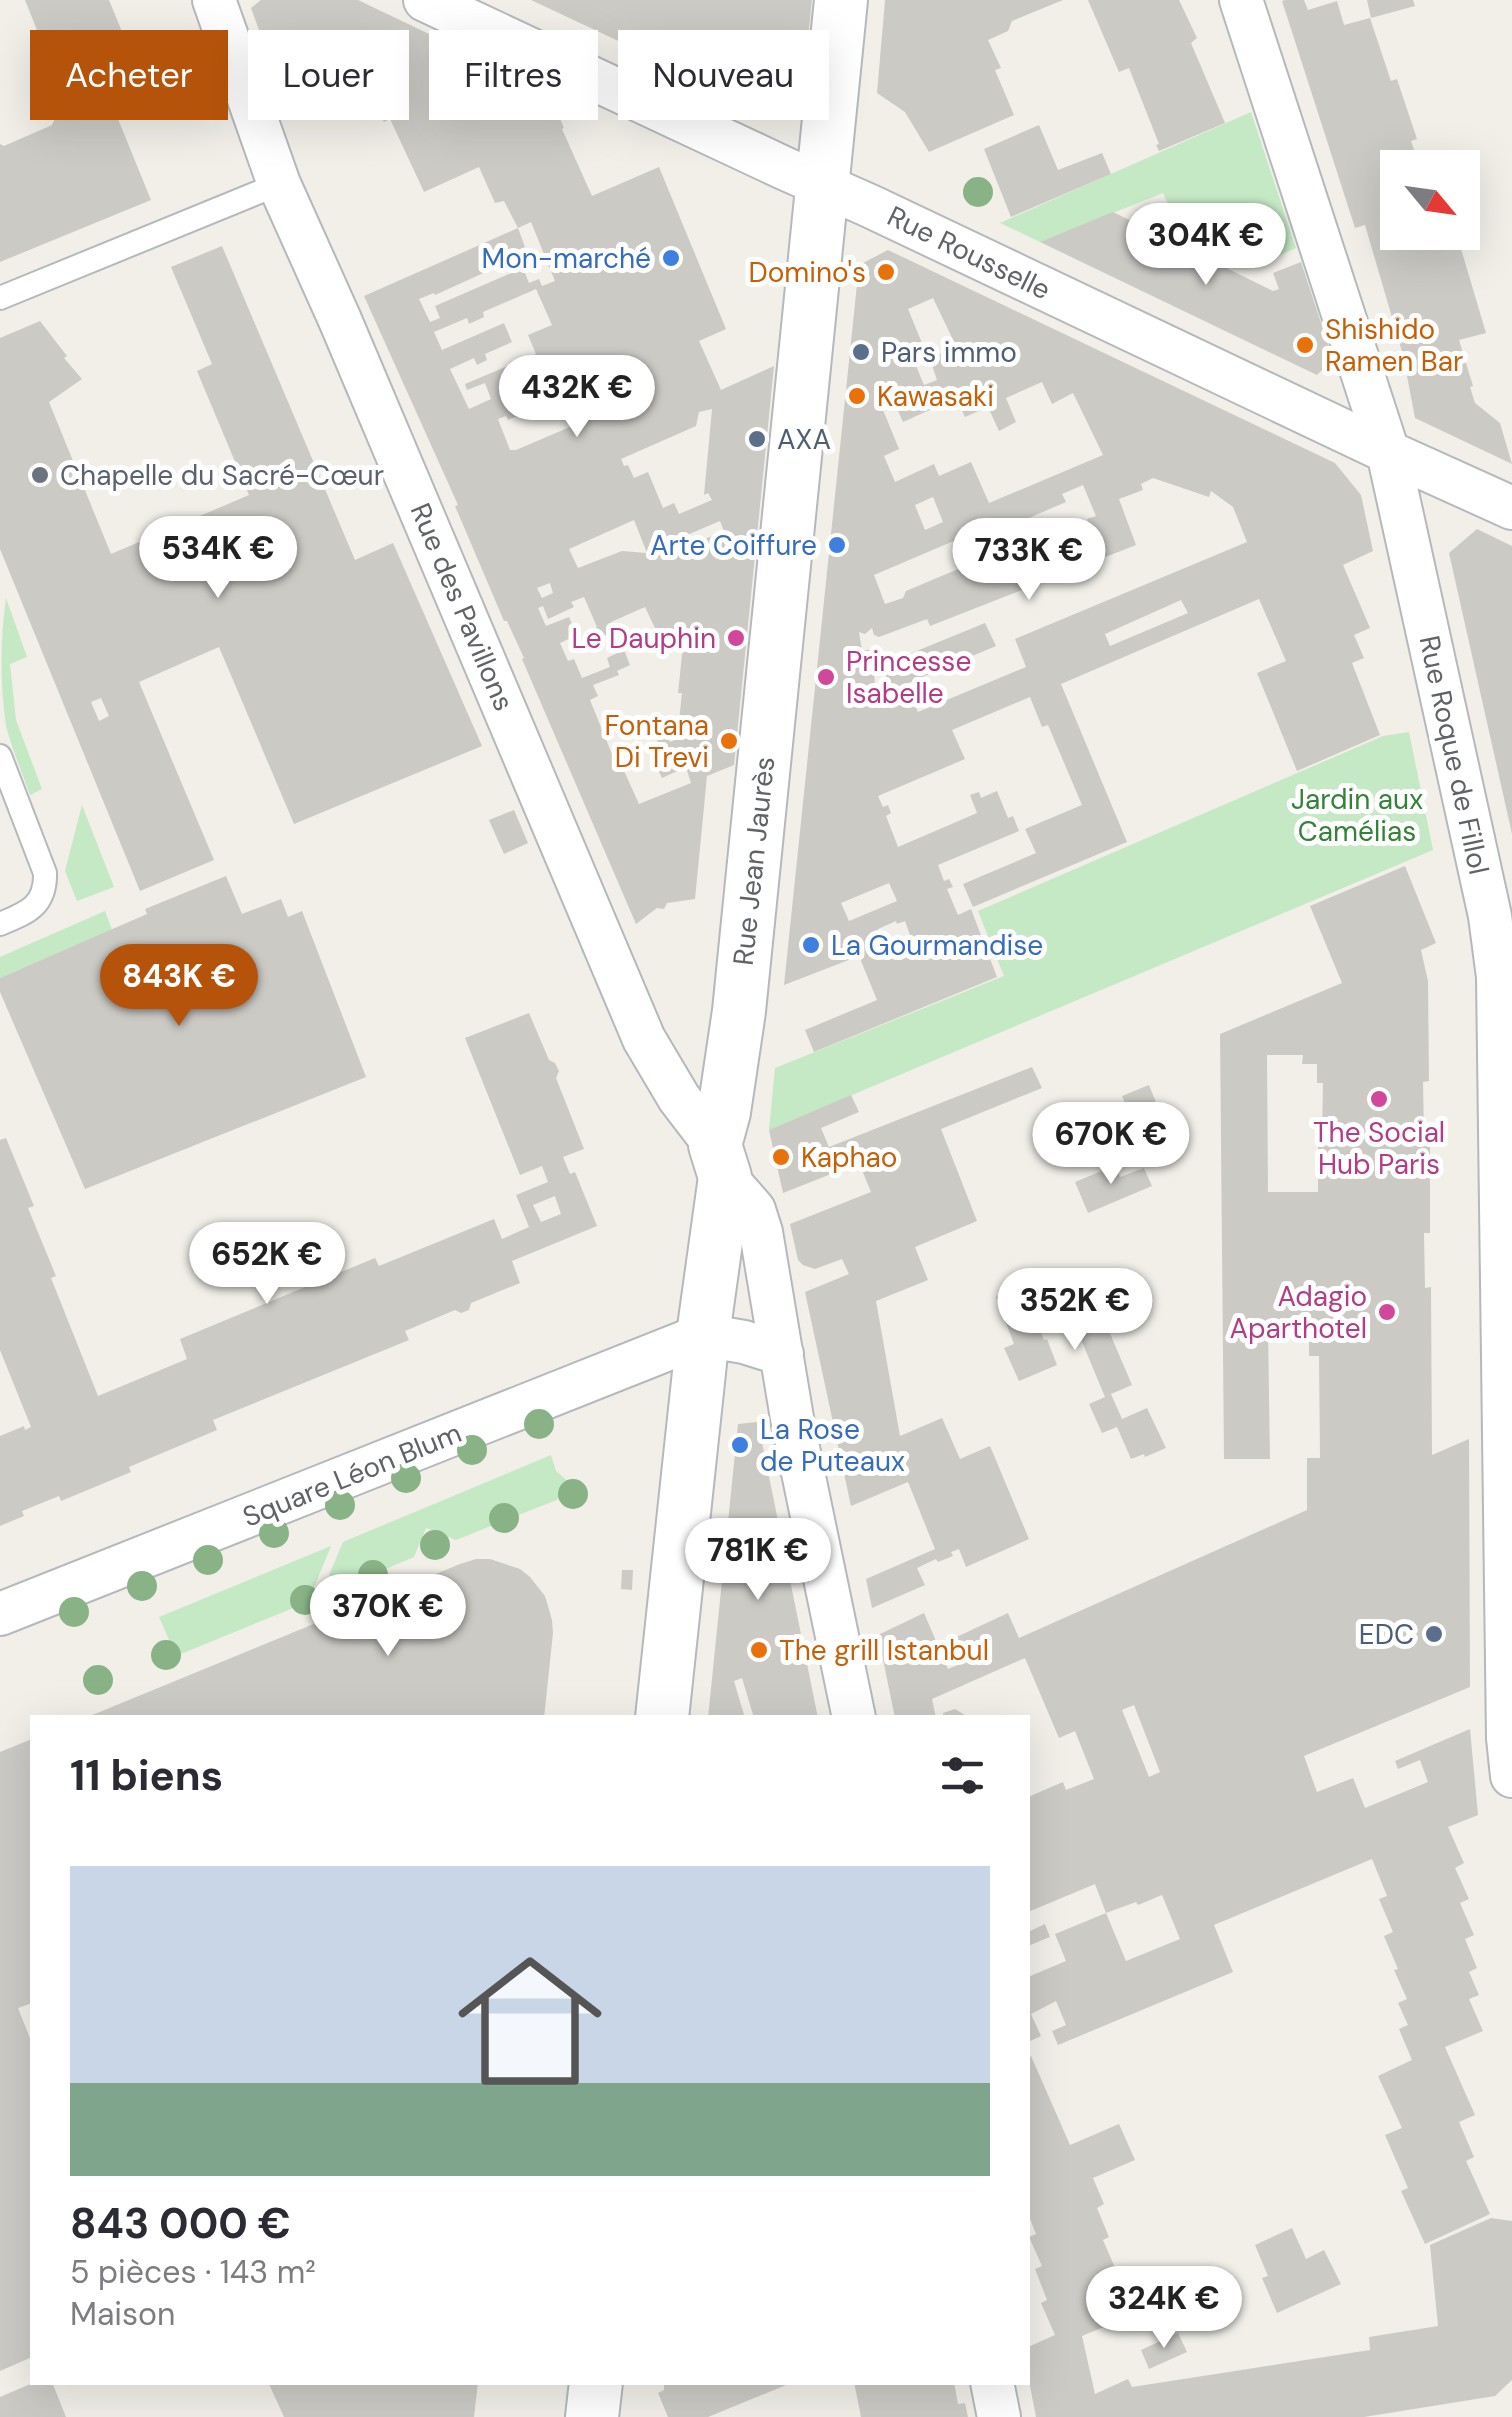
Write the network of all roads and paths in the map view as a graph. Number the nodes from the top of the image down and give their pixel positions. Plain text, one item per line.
1 (214, 0) edge
2 (424, 0) edge
3 (840, 0) edge
4 (1241, 0) edge
5 (279, 184) junction
6 (822, 185) junction
7 (0, 298) edge
8 (1388, 452) junction
9 (1512, 508) edge
10 (0, 756) edge
11 (0, 924) edge
12 (720, 1161) junction
13 (703, 1334) junction
14 (782, 1354) junction
15 (0, 1614) edge
16 (662, 1715) edge
17 (853, 1715) edge
18 (1510, 1725) edge
19 (1512, 1776) edge
20 (596, 2385) edge
21 (993, 2385) edge
22 (592, 2417) edge
23 (999, 2417) edge

1 - 5 street, Rue des Pavillons
2 - 6 street, Rue Rousselle
3 - 6 street, Rue Jean Jaurès
4 - 8 street, Rue Roque de Fillol
5 - 7 lane
5 - 12 street, Rue des Pavillons
6 - 8 street, Rue Rousselle
6 - 12 street, Rue Jean Jaurès
8 - 9 street, Rue Rousselle
8 - 18 street, Rue Roque de Fillol
10 - 11 lane
12 - 13 street, Rue Jean Jaurès
12 - 14 street, Rue des Pavillons
13 - 14 street
13 - 15 street, Square Léon Blum
13 - 16 street, Rue Jean Jaurès
14 - 17 street, Rue des Pavillons
18 - 19 street, Rue Roque de Fillol
20 - 22 street
21 - 23 street

